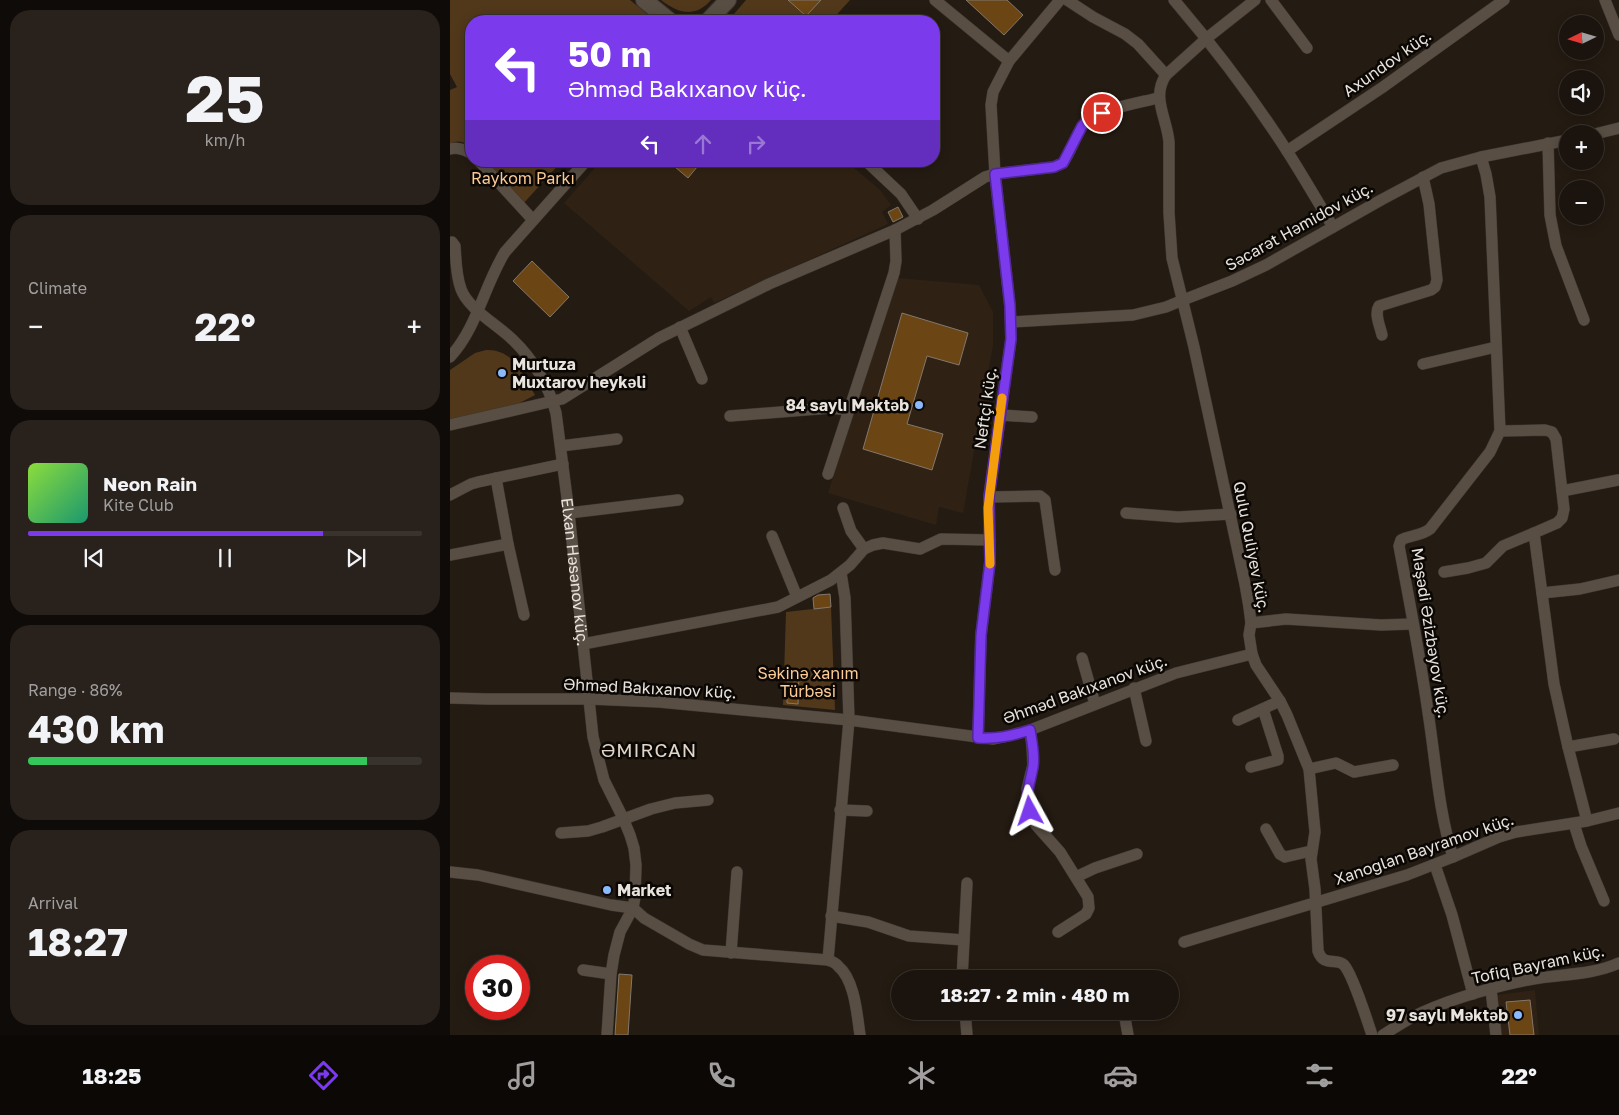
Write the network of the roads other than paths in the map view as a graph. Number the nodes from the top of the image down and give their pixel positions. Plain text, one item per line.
1 (644, 0) edge
2 (728, 0) edge
3 (935, 0) edge
4 (1060, 0) edge
5 (1068, 0) edge
6 (1174, 0) edge
7 (1255, 0) edge
8 (1271, 0) edge
9 (1504, 0) edge
10 (1605, 0) edge
11 (663, 15) edge
12 (714, 15) edge
13 (1619, 35) edge
14 (1207, 38) junction
15 (1307, 48) dead end
16 (1009, 61) junction
17 (1166, 75) junction
18 (1158, 98) junction
19 (1619, 128) edge
20 (1604, 132) edge
21 (1559, 141) edge
22 (1548, 143) junction
23 (450, 149) edge
24 (465, 150) edge
25 (1287, 151) junction
26 (1481, 157) junction
27 (484, 167) edge
28 (581, 167) edge
29 (873, 167) edge
30 (995, 174) junction
31 (1423, 177) junction
32 (918, 218) junction
33 (533, 220) junction
34 (1333, 227) junction
35 (895, 230) junction
36 (452, 242) dead end
37 (1182, 300) junction
38 (478, 310) junction
39 (1584, 320) dead end
40 (1011, 322) junction
41 (680, 327) junction
42 (1382, 334) dead end
43 (1496, 347) junction
44 (450, 357) edge
45 (1424, 364) dead end
46 (702, 379) dead end
47 (553, 402) junction
48 (848, 410) junction
49 (1000, 415) junction
50 (730, 416) dead end
51 (1032, 417) dead end
52 (450, 425) edge
53 (1500, 431) junction
54 (617, 439) dead end
55 (560, 446) junction
56 (563, 464) junction
57 (828, 474) dead end
58 (496, 478) junction
59 (1618, 480) edge
60 (1562, 491) junction
61 (450, 495) edge
62 (989, 497) junction
63 (678, 500) dead end
64 (843, 508) dead end
65 (569, 513) junction
66 (1126, 513) dead end
67 (1231, 514) junction
68 (1534, 533) junction
69 (772, 536) dead end
70 (990, 540) junction
71 (508, 544) junction
72 (864, 549) junction
73 (450, 555) edge
74 (1055, 570) dead end
75 (1444, 572) dead end
76 (841, 573) junction
77 (1619, 580) edge
78 (1542, 593) junction
79 (797, 597) junction
80 (524, 615) dead end
81 (1251, 623) junction
82 (1413, 624) junction
83 (583, 644) junction
84 (1252, 654) junction
85 (1082, 658) dead end
86 (1134, 688) junction
87 (450, 698) edge
88 (588, 699) junction
89 (1280, 701) junction
90 (1095, 704) junction
91 (1262, 708) junction
92 (849, 720) junction
93 (1238, 720) dead end
94 (1030, 730) junction
95 (978, 738) junction
96 (1614, 739) dead end
97 (1146, 741) dead end
98 (1568, 747) junction
99 (1393, 765) dead end
100 (1251, 767) dead end
101 (1309, 769) junction
102 (708, 800) dead end
103 (840, 810) junction
104 (867, 811) dead end
105 (1619, 813) edge
106 (623, 818) junction
107 (1587, 822) junction
108 (1574, 824) junction
109 (1266, 829) dead end
110 (561, 833) dead end
111 (1311, 851) junction
112 (1137, 854) dead end
113 (1453, 857) junction
114 (1434, 865) junction
115 (450, 872) edge
116 (737, 872) dead end
117 (1076, 877) junction
118 (967, 883) dead end
119 (1604, 902) dead end
120 (1316, 903) junction
121 (633, 908) junction
122 (831, 916) junction
123 (1058, 932) dead end
124 (964, 940) junction
125 (1184, 942) dead end
126 (731, 953) junction
127 (828, 960) junction
128 (1619, 963) edge
129 (583, 970) dead end
130 (962, 970) edge
131 (611, 974) junction
132 (1491, 989) junction
133 (1473, 994) junction
134 (966, 1020) edge
135 (1125, 1020) edge
136 (607, 1035) edge
137 (860, 1035) edge
138 (968, 1035) edge
139 (1128, 1035) edge
140 (1372, 1035) edge
141 (1384, 1035) edge
142 (1496, 1035) edge

1 - 11 street
2 - 12 street
3 - 16 street
4 - 16 street, Neftçi küç.
5 - 17 street
6 - 14 street
7 - 14 street
8 - 15 street
9 - 25 street, Axundov küç.
10 - 13 street
14 - 17 street
14 - 25 street
16 - 30 street, Neftçi küç.
17 - 18 street
18 - 30 street
18 - 37 street, Qulu Quliyev küç.
19 - 20 street
21 - 22 street, Səcarət Həmidov küç.
22 - 26 street, Səcarət Həmidov küç.
22 - 39 street
23 - 24 street
25 - 34 street
26 - 31 street, Səcarət Həmidov küç.
26 - 43 street, Məşədi Əzizbəyov küç.
27 - 33 street
28 - 33 street
29 - 32 street
30 - 32 street
30 - 40 street, Neftçi küç.
31 - 34 street, Səcarət Həmidov küç.
31 - 42 street
32 - 35 street
33 - 38 street
34 - 37 street, Səcarət Həmidov küç.
35 - 41 street
35 - 48 street
36 - 38 street, Elxan Həsənov küç.
37 - 40 street, Səcarət Həmidov küç.
37 - 67 street, Qulu Quliyev küç.
38 - 44 street
38 - 47 street, Elxan Həsənov küç.
40 - 49 street, Neftçi küç.
41 - 46 street
41 - 47 street
43 - 45 street
43 - 53 street, Məşədi Əzizbəyov küç.
47 - 52 street
47 - 55 street, Elxan Həsənov küç.
48 - 50 street
48 - 57 street
49 - 51 street
49 - 62 street, Neftçi küç.
53 - 60 street
53 - 82 street, Məşədi Əzizbəyov küç.
54 - 55 street
55 - 56 street, Elxan Həsənov küç.
56 - 58 street
56 - 65 street, Elxan Həsənov küç.
58 - 61 street
58 - 71 street
59 - 60 street
60 - 68 street
62 - 70 street, Neftçi küç.
62 - 74 street
63 - 65 street
64 - 72 street
65 - 83 street, Elxan Həsənov küç.
66 - 67 street
67 - 81 street, Qulu Quliyev küç.
68 - 75 street
68 - 78 street
69 - 79 street
70 - 72 street
70 - 95 street, Neftçi küç.
71 - 73 street
71 - 80 street
72 - 76 street
76 - 79 street
76 - 92 street
77 - 78 street
78 - 98 street
79 - 83 street
81 - 82 street
81 - 84 street, Qulu Quliyev küç.
82 - 113 street, Məşədi Əzizbəyov küç.
83 - 88 street, Elxan Həsənov küç.
84 - 86 street, Əhməd Bakıxanov küç.
84 - 89 street, Qulu Quliyev küç.
85 - 90 street
86 - 90 street, Əhməd Bakıxanov küç.
86 - 97 street
87 - 88 street, Əhməd Bakıxanov küç.
88 - 92 street, Əhməd Bakıxanov küç.
88 - 106 street, Elxan Həsənov küç.
89 - 91 street
89 - 101 street, Qulu Quliyev küç.
90 - 94 street, Əhməd Bakıxanov küç.
91 - 93 street
91 - 100 street
92 - 95 street, Əhməd Bakıxanov küç.
92 - 103 street
94 - 95 street, Əhməd Bakıxanov küç.
94 - 117 street
96 - 98 street
98 - 107 street
99 - 101 street
101 - 111 street, Qulu Quliyev küç.
102 - 106 street
103 - 104 street
103 - 122 street
105 - 107 street, Xanoğlan Bayramov küç.
106 - 110 street
106 - 121 street, Elxan Həsənov küç.
107 - 108 street, Xanoğlan Bayramov küç.
108 - 113 street, Xanoğlan Bayramov küç.
108 - 119 street
109 - 111 street
111 - 120 street, Qulu Quliyev küç.
112 - 117 street
113 - 114 street, Xanoğlan Bayramov küç.
114 - 120 street, Xanoğlan Bayramov küç.
114 - 133 street
115 - 121 street
116 - 126 street
117 - 123 street
118 - 124 street
120 - 125 street, Xanoğlan Bayramov küç.
120 - 140 street, Qulu Quliyev küç.
121 - 126 street
121 - 131 street, Elxan Həsənov küç.
122 - 124 street
122 - 127 street
124 - 130 street
126 - 127 street
127 - 137 street
128 - 132 street, Tofiq Bayram küç.
129 - 131 street
131 - 136 street, Elxan Həsənov küç.
132 - 133 street, Tofiq Bayram küç.
132 - 142 street
133 - 141 street, Tofiq Bayram küç.
134 - 138 street
135 - 139 street

